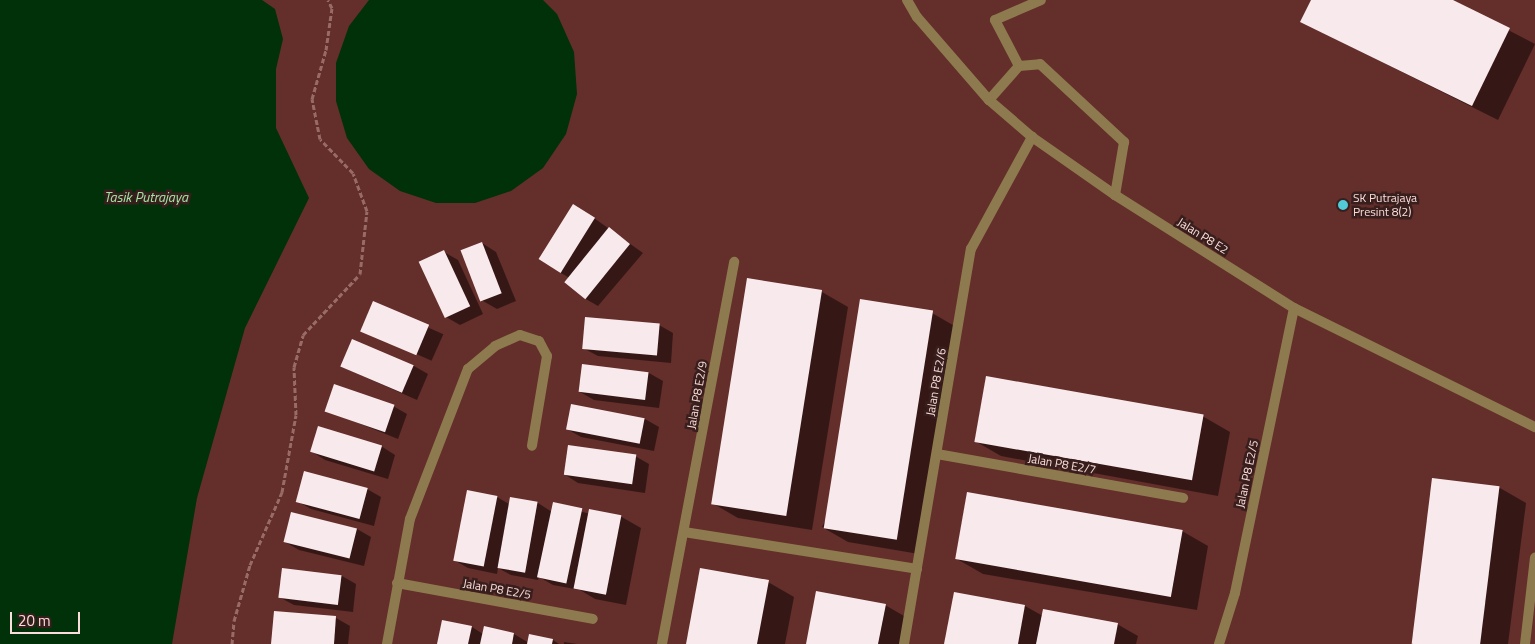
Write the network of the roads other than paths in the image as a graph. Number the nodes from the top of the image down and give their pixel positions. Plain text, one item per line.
1 (907, 0) edge
2 (1041, 0) edge
3 (1019, 66) junction
4 (989, 100) junction
5 (1032, 137) junction
6 (1115, 195) junction
7 (734, 262) dead end
8 (1294, 308) junction
9 (1535, 427) edge
10 (532, 446) dead end
11 (937, 454) junction
12 (1183, 498) dead end
13 (684, 532) junction
14 (1535, 558) edge
15 (917, 569) junction
16 (397, 583) junction
17 (592, 619) dead end
18 (387, 644) edge
19 (662, 644) edge
20 (904, 644) edge
21 (1219, 644) edge
22 (1525, 644) edge

1 - 4 street, Jalan P8 E2
2 - 3 street
3 - 4 street
3 - 6 street
4 - 5 street, Jalan P8 E2
5 - 6 street, Jalan P8 E2
5 - 11 street, Jalan P8 E2/6
6 - 8 street, Jalan P8 E2
7 - 13 street, Jalan P8 E2/9
8 - 9 street, Jalan P8 E2
8 - 21 street, Jalan P8 E2/5
10 - 16 street
11 - 12 street, Jalan P8 E2/7
11 - 15 street, Jalan P8 E2/6
13 - 15 street
13 - 19 street, Jalan P8 E2/9
14 - 22 street
15 - 20 street, Jalan P8 E2/6
16 - 17 street, Jalan P8 E2/5
16 - 18 street

